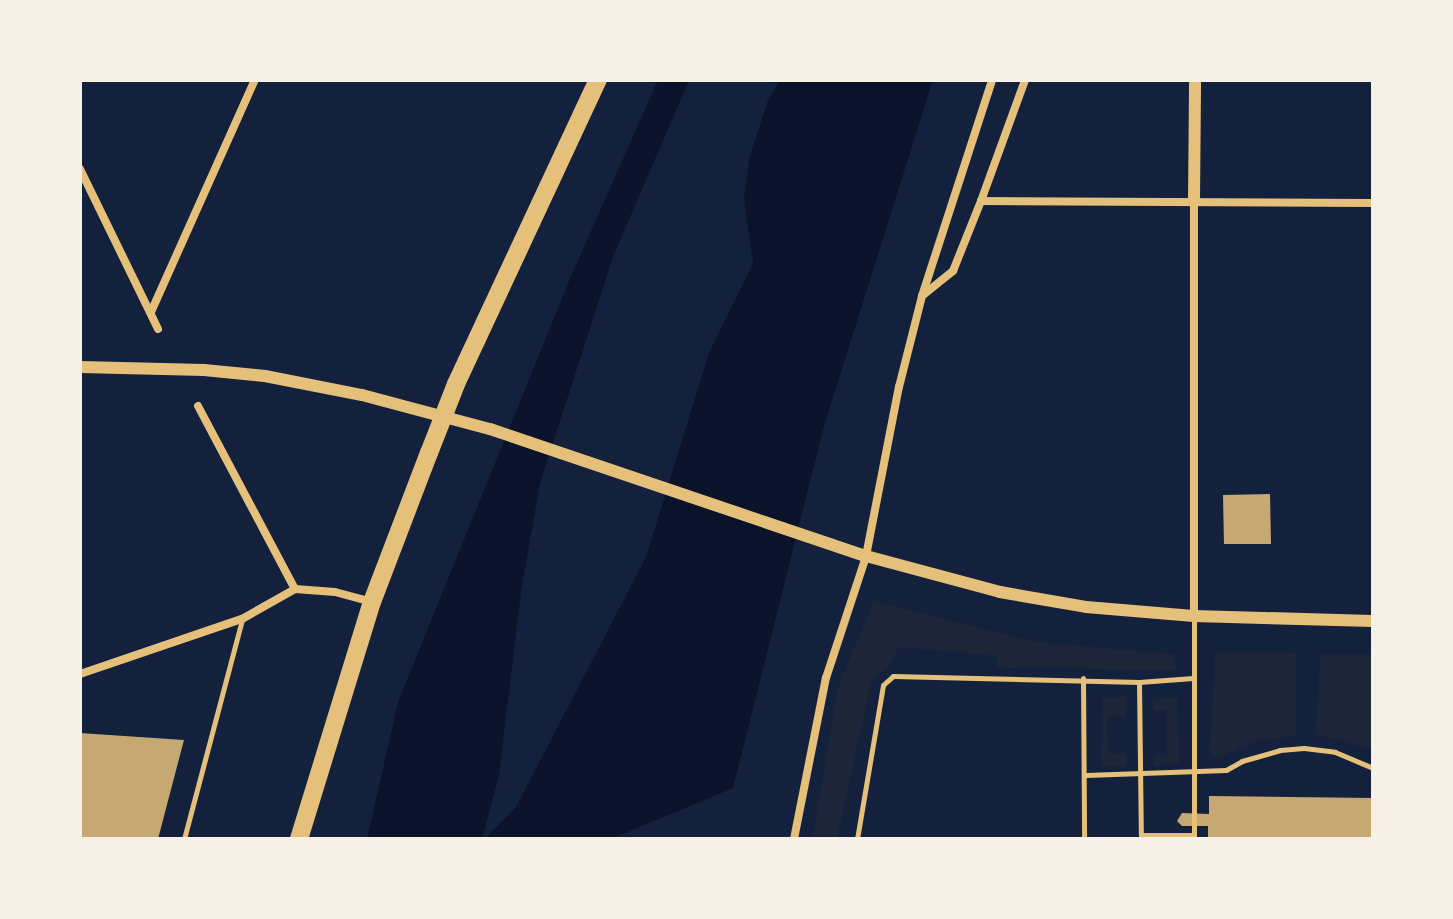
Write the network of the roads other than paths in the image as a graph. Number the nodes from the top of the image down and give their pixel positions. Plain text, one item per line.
1 (255, 80) edge
2 (598, 80) edge
3 (992, 80) edge
4 (1025, 80) edge
5 (1195, 80) edge
6 (80, 169) edge
7 (981, 201) junction
8 (1194, 202) junction
9 (1373, 203) edge
10 (922, 296) junction
11 (151, 312) junction
12 (158, 329) dead end
13 (80, 367) edge
14 (198, 406) dead end
15 (443, 418) junction
16 (866, 556) junction
17 (295, 589) junction
18 (372, 602) junction
19 (1194, 616) junction
20 (242, 619) junction
21 (1373, 621) edge
22 (80, 674) edge
23 (1083, 678) junction
24 (1193, 678) junction
25 (1139, 682) junction
26 (1373, 768) edge
27 (1196, 772) junction
28 (1140, 774) junction
29 (1086, 775) junction
30 (184, 839) edge
31 (299, 839) edge
32 (794, 839) edge
33 (857, 839) edge
34 (1084, 839) edge

1 - 11 street
2 - 15 highway
3 - 10 street
4 - 7 street
5 - 8 street
6 - 11 street
7 - 8 street
7 - 10 street
8 - 9 street
8 - 19 street
10 - 16 street
11 - 12 street
13 - 15 street
14 - 17 street
15 - 16 street
15 - 18 highway
16 - 19 street
16 - 32 street
17 - 18 street
17 - 20 street
18 - 31 highway
19 - 21 street
19 - 24 lane
20 - 22 street
20 - 30 lane
23 - 25 lane
23 - 29 lane
23 - 33 lane
24 - 25 lane
24 - 27 lane
25 - 28 lane
26 - 27 lane
27 - 28 lane
27 - 28 lane
28 - 29 lane
29 - 34 lane

